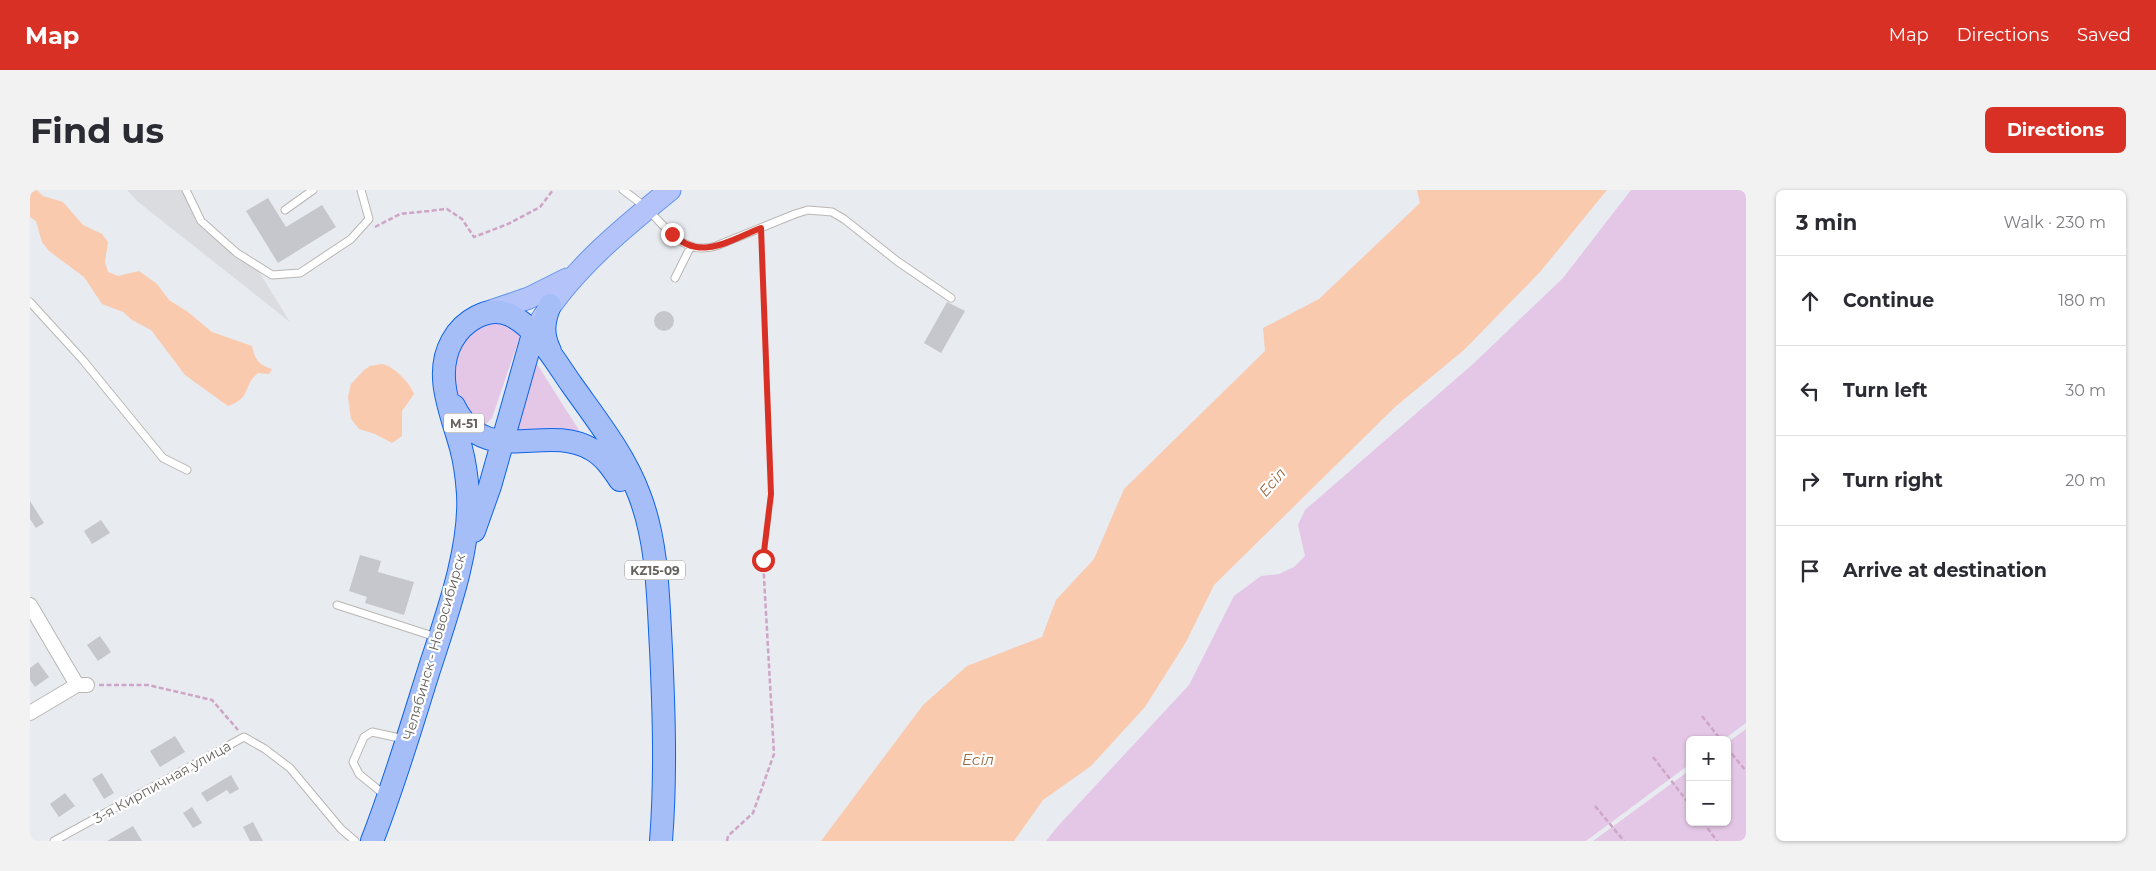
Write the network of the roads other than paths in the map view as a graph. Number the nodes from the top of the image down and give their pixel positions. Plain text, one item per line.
1 (186, 190) edge
2 (313, 190) edge
3 (361, 190) edge
4 (623, 190) edge
5 (670, 190) edge
6 (647, 209) junction
7 (285, 210) dead end
8 (691, 246) junction
9 (578, 272) junction
10 (675, 278) dead end
11 (951, 298) dead end
12 (30, 302) edge
13 (550, 305) junction
14 (486, 313) junction
15 (533, 334) junction
16 (558, 365) junction
17 (444, 384) junction
18 (513, 404) junction
19 (468, 427) junction
20 (502, 442) junction
21 (187, 470) dead end
22 (30, 605) edge
23 (337, 605) dead end
24 (442, 628) junction
25 (30, 713) edge
26 (408, 740) junction
27 (388, 798) junction
28 (54, 841) edge
29 (355, 841) edge
30 (372, 841) edge
31 (659, 841) edge

1 - 3 lane
2 - 7 lane
4 - 6 lane
5 - 6 main road
6 - 8 lane
6 - 9 main road
8 - 10 lane
8 - 11 lane
9 - 13 main road
9 - 14 main road
12 - 21 lane
13 - 15 main road
13 - 16 highway
14 - 15 highway, KZ15-09
14 - 17 highway, Челябинск - Новосибирск
15 - 16 highway, KZ15-09
15 - 18 highway
16 - 31 highway, KZ15-09
17 - 19 highway, M-51
17 - 24 highway, Челябинск - Новосибирск
18 - 19 highway
18 - 20 highway
19 - 20 highway, M-51
20 - 24 highway
20 - 31 highway, KZ15-09
22 - 25 street
23 - 24 lane
24 - 26 highway, Челябинск - Новосибирск
26 - 27 highway, Челябинск - Новосибирск
26 - 27 lane
27 - 30 highway, Челябинск - Новосибирск
28 - 29 lane, 3-я Кирпичная улица

